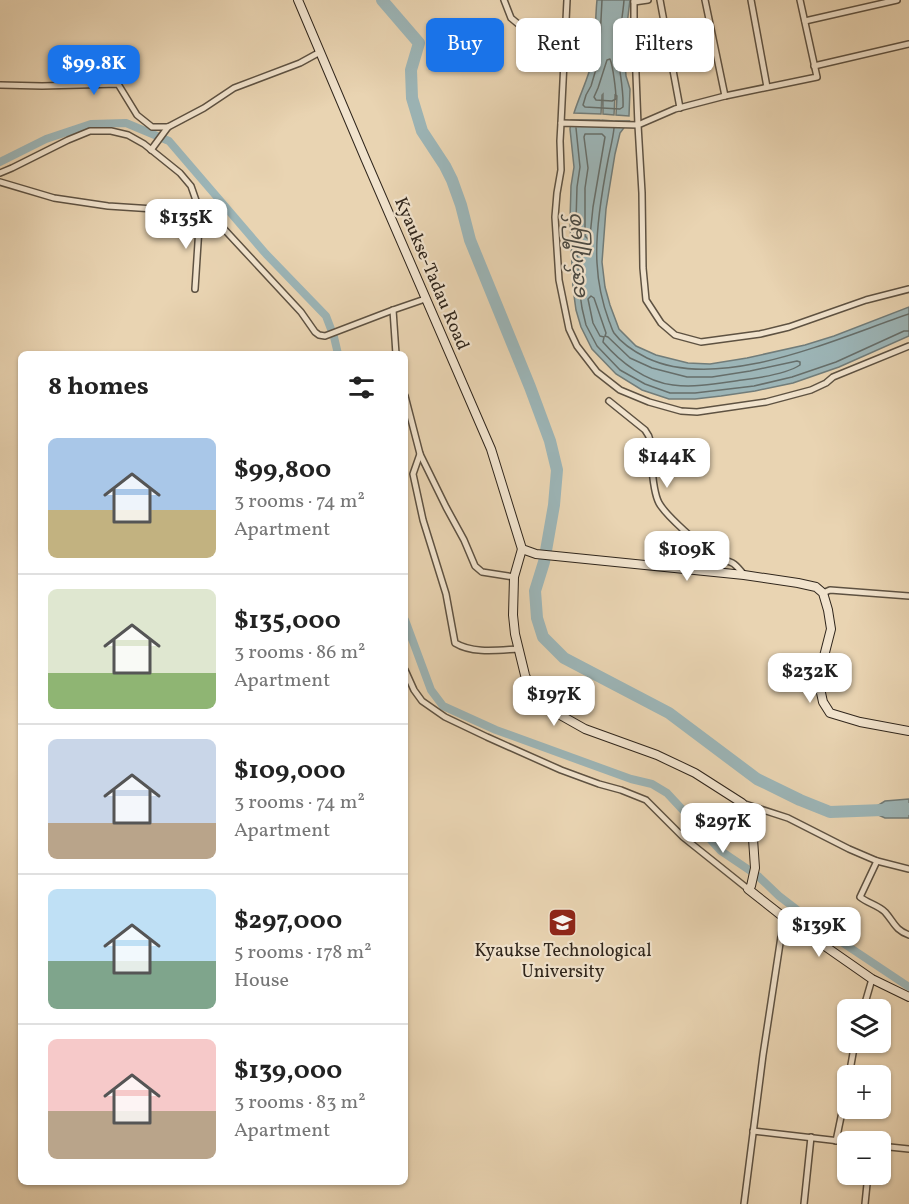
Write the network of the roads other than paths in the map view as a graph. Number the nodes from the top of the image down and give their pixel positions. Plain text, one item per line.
1 (298, 0) edge
2 (504, 0) edge
3 (567, 0) edge
4 (648, 0) edge
5 (660, 0) edge
6 (705, 0) edge
7 (751, 0) edge
8 (800, 0) edge
9 (897, 0) edge
10 (634, 1) edge
11 (567, 18) edge
12 (805, 21) junction
13 (516, 22) edge
14 (909, 44) edge
15 (320, 52) junction
16 (814, 66) junction
17 (564, 72) edge
18 (0, 85) edge
19 (767, 87) junction
20 (725, 96) junction
21 (681, 108) junction
22 (561, 123) junction
23 (638, 125) junction
24 (168, 127) junction
25 (151, 150) junction
26 (0, 173) edge
27 (0, 182) edge
28 (200, 212) junction
29 (195, 289) dead end
30 (909, 289) edge
31 (426, 299) junction
32 (393, 310) junction
33 (909, 346) edge
34 (396, 351) edge
35 (609, 401) dead end
36 (408, 408) edge
37 (420, 454) junction
38 (522, 549) junction
39 (744, 575) junction
40 (514, 577) junction
41 (823, 593) junction
42 (909, 596) edge
43 (519, 649) junction
44 (408, 677) edge
45 (909, 731) edge
46 (742, 803) junction
47 (877, 861) junction
48 (909, 869) edge
49 (748, 889) junction
50 (784, 917) junction
51 (909, 935) edge
52 (872, 979) junction
53 (909, 997) edge
54 (866, 999) edge
55 (841, 1119) edge
56 (753, 1131) junction
57 (811, 1137) junction
58 (836, 1141) joint
59 (891, 1147) edge
60 (909, 1149) edge
61 (867, 1185) edge
62 (744, 1204) edge
63 (804, 1204) edge
64 (865, 1204) edge

1 - 15 main road, Kyaukse-Tadau Road
2 - 13 street
3 - 11 street
4 - 10 street
5 - 21 street
6 - 20 street
7 - 19 street
8 - 12 street
9 - 12 street
10 - 23 street
12 - 16 street
14 - 16 street
15 - 24 street
15 - 31 main road, Kyaukse-Tadau Road
16 - 19 street
17 - 22 street
18 - 24 street
19 - 20 street
20 - 21 street
21 - 23 street
22 - 23 street
22 - 33 street
23 - 30 street
24 - 25 street
25 - 26 street
25 - 28 street
27 - 28 street
28 - 29 street
28 - 32 street
31 - 32 street
31 - 38 main road, Kyaukse-Tadau Road
32 - 34 street
35 - 39 street
36 - 37 street
37 - 40 street
37 - 43 street
38 - 39 main road
38 - 40 main road
39 - 41 main road
40 - 43 main road
41 - 42 street
41 - 45 main road
43 - 46 main road
44 - 49 street
46 - 47 street
46 - 49 main road
47 - 48 street
47 - 51 street
49 - 50 main road
50 - 52 main road
50 - 56 street
52 - 53 main road
52 - 54 street
55 - 58 street
56 - 57 street
56 - 62 street
57 - 58 street
57 - 63 street
59 - 60 street
61 - 64 street

